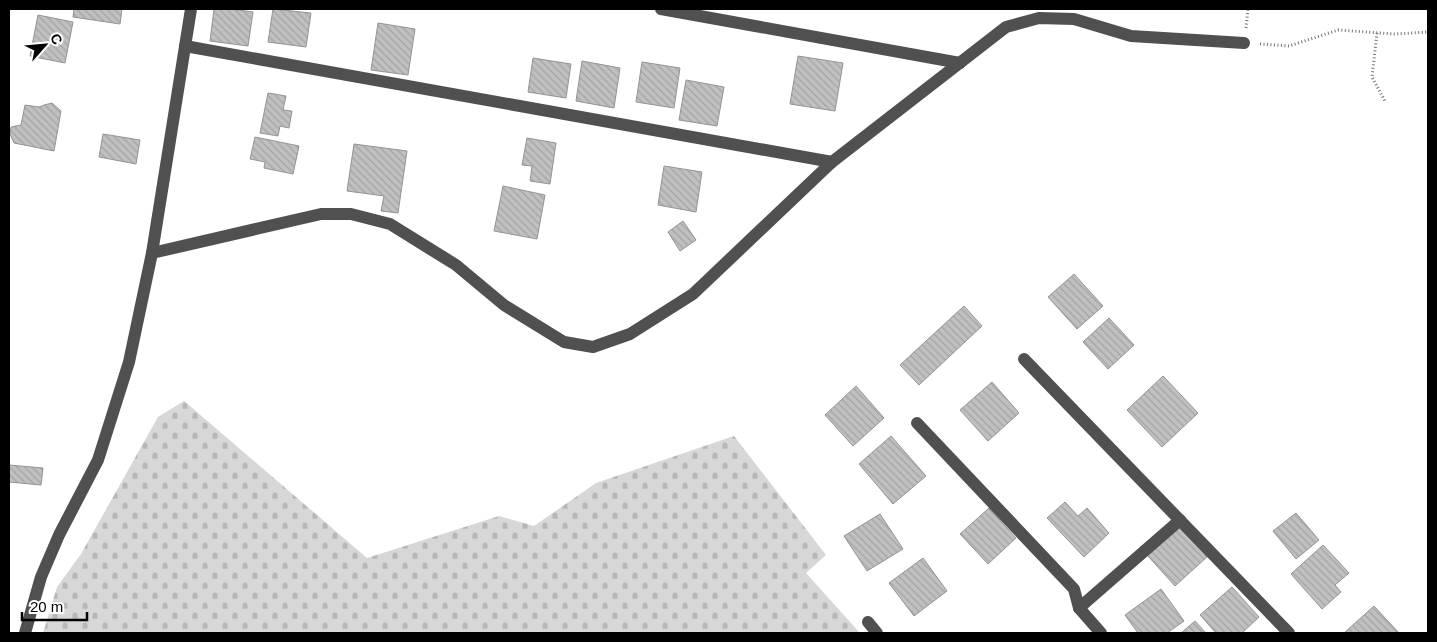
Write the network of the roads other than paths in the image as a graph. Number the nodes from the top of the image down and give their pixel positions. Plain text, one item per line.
1 (191, 9) edge
2 (661, 9) edge
3 (1244, 44) road end
4 (186, 46) junction
5 (960, 63) junction
6 (832, 162) junction
7 (152, 253) junction
8 (1024, 358) dead end
9 (917, 423) dead end
10 (1180, 520) junction
11 (1079, 608) junction
12 (868, 622) dead end
13 (25, 633) edge
14 (878, 633) edge
15 (1101, 633) edge
16 (1289, 633) edge

1 - 4 street
2 - 5 street
3 - 5 street
4 - 6 street
4 - 7 street
5 - 6 street
6 - 7 street
7 - 13 street
8 - 10 street
9 - 11 street
10 - 11 street
10 - 16 street
11 - 15 street
12 - 14 street

